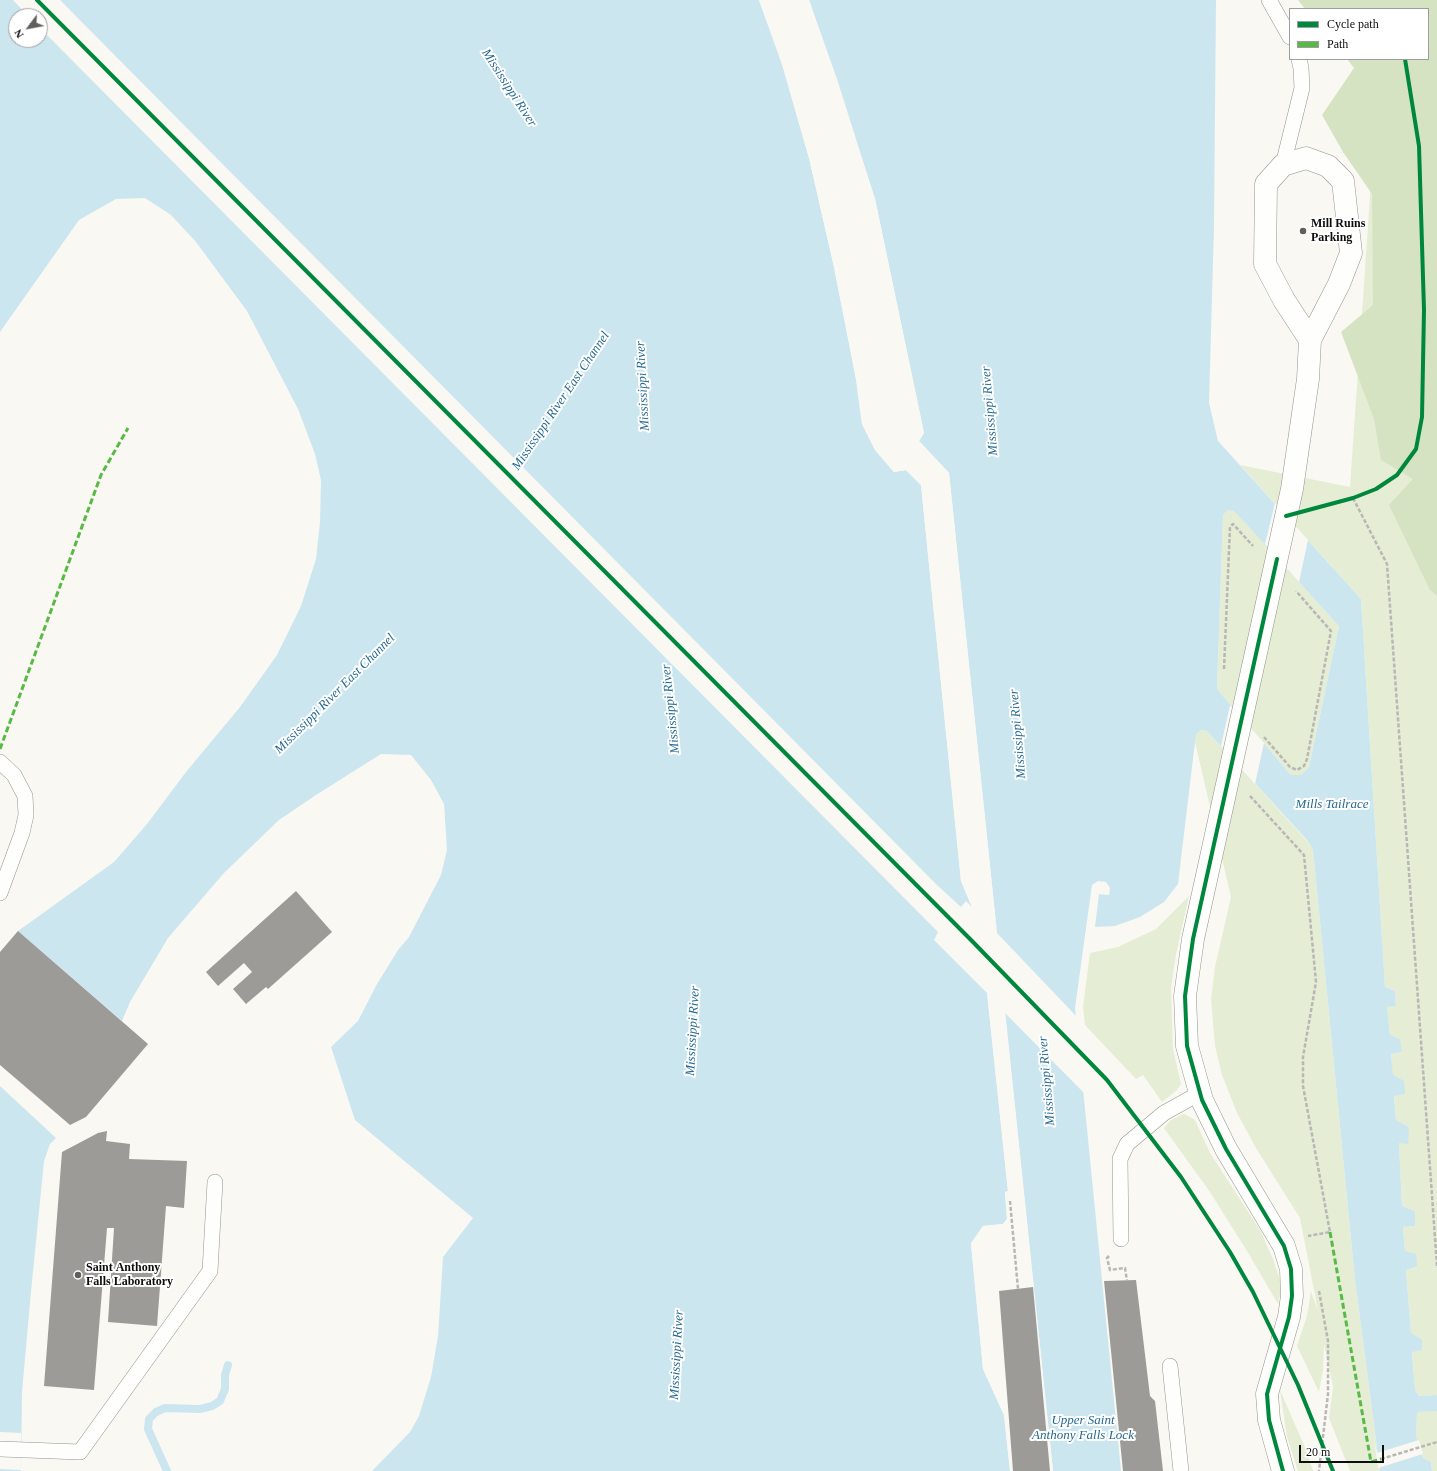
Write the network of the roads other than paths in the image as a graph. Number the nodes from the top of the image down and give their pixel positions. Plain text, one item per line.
1 (1269, 0) edge
2 (1289, 34) edge
3 (1299, 60) edge
4 (1283, 165) junction
5 (1310, 340) junction
6 (0, 762) edge
7 (0, 893) edge
8 (1200, 1093) junction
9 (216, 1182) dead end
10 (1121, 1240) dead end
11 (1170, 1366) dead end
12 (0, 1449) edge
13 (1181, 1471) edge
14 (1283, 1471) edge

1 - 2 lane
3 - 4 lane
4 - 5 street
4 - 5 street
5 - 8 street
6 - 7 lane
8 - 10 lane
8 - 14 street
9 - 12 lane
11 - 13 lane

